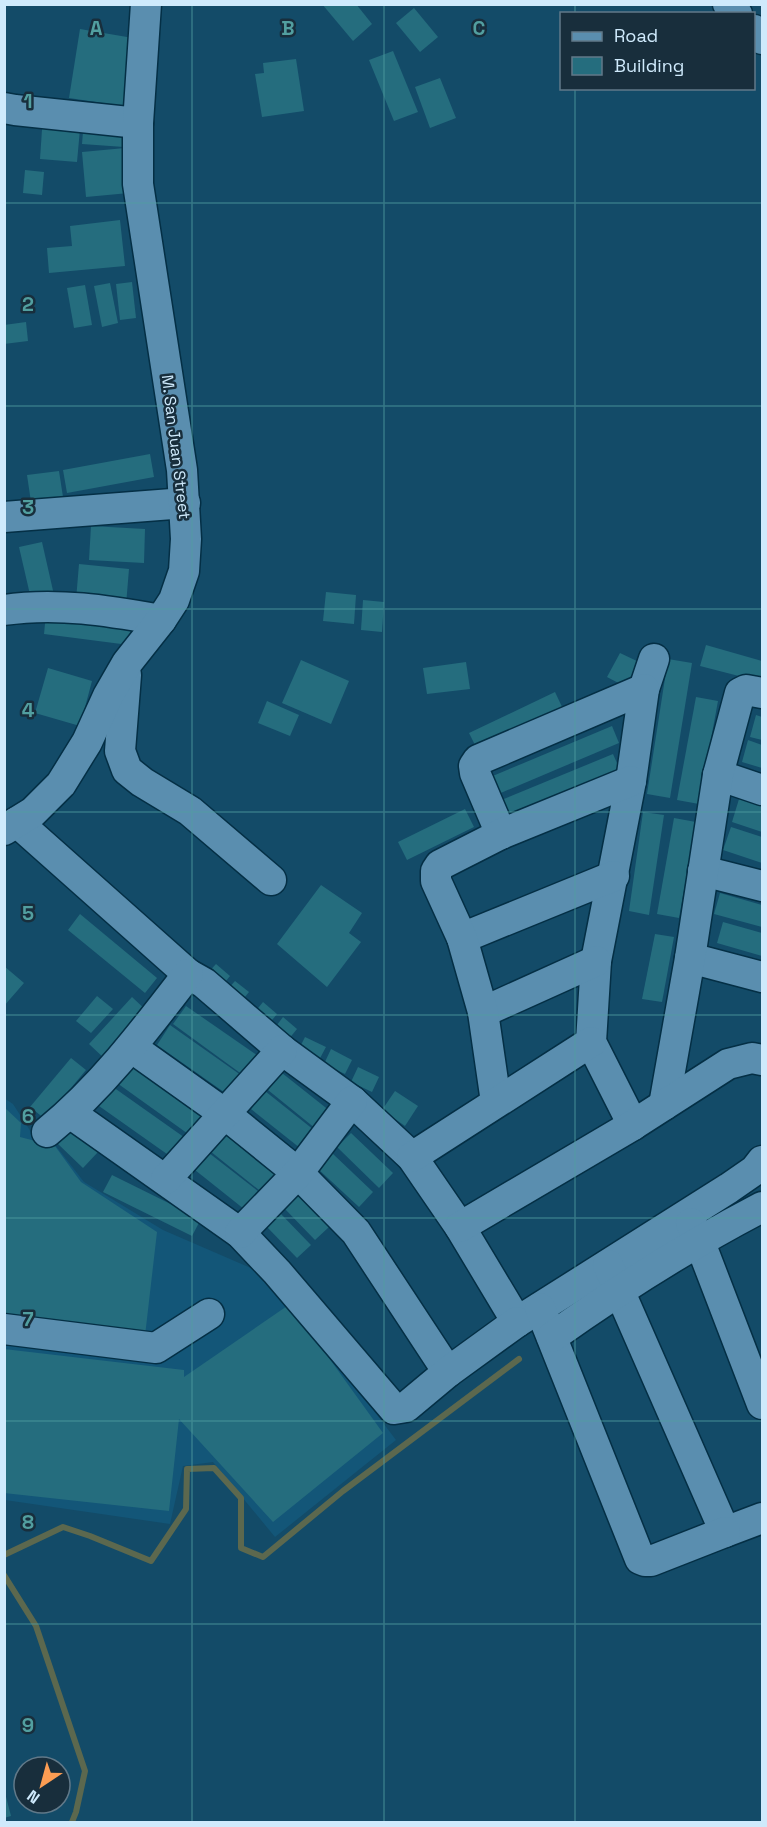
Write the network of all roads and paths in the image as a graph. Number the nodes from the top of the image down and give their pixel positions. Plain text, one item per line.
1 (146, 4) edge
2 (4, 108) edge
3 (138, 123) junction
4 (185, 503) junction
5 (4, 517) edge
6 (4, 610) edge
7 (161, 620) junction
8 (654, 659) dead end
9 (127, 663) junction
10 (644, 689) junction
11 (762, 693) edge
12 (718, 775) junction
13 (632, 781) junction
14 (762, 790) edge
15 (11, 826) edge
16 (501, 834) junction
17 (703, 871) junction
18 (614, 876) junction
19 (271, 880) dead end
20 (762, 886) edge
21 (462, 938) junction
22 (690, 958) junction
23 (596, 962) junction
24 (188, 974) junction
25 (762, 977) edge
26 (483, 1012) junction
27 (591, 1042) junction
28 (132, 1047) junction
29 (282, 1050) junction
30 (762, 1060) edge
31 (352, 1101) junction
32 (496, 1102) junction
33 (664, 1105) junction
34 (70, 1113) junction
35 (225, 1114) junction
36 (633, 1125) junction
37 (47, 1132) dead end
38 (412, 1157) junction
39 (298, 1173) junction
40 (760, 1174) edge
41 (166, 1179) junction
42 (762, 1207) edge
43 (460, 1227) junction
44 (693, 1228) junction
45 (240, 1233) junction
46 (613, 1278) junction
47 (209, 1314) dead end
48 (529, 1315) junction
49 (4, 1329) edge
50 (552, 1337) junction
51 (448, 1372) junction
52 (762, 1404) edge
53 (762, 1518) edge
54 (725, 1532) junction

1 - 3 street, M. San Juan Street
2 - 3 street
3 - 4 street, M. San Juan Street
4 - 5 street
4 - 7 street, M. San Juan Street
6 - 7 street
7 - 9 street, M. San Juan Street
8 - 10 street
9 - 15 street, M. San Juan Street
9 - 19 street
10 - 13 street
10 - 16 street
11 - 12 street
12 - 14 street
12 - 17 street
13 - 16 street
13 - 18 street
15 - 24 street
16 - 21 street
17 - 20 street
17 - 22 street
18 - 21 street
18 - 23 street
21 - 26 street
22 - 25 street
22 - 33 street
23 - 26 street
23 - 27 street
24 - 28 street
24 - 29 street
26 - 32 street
27 - 32 street
27 - 36 street
28 - 34 street
28 - 35 street
29 - 31 street
29 - 35 street
30 - 33 street
31 - 38 street
31 - 39 street
32 - 38 street
33 - 36 street
34 - 37 street
34 - 41 street
35 - 39 street
35 - 41 street
36 - 43 street
38 - 43 street
39 - 45 street
39 - 51 street
40 - 44 street
41 - 45 street
42 - 44 street
43 - 48 street
44 - 46 street
44 - 52 street
45 - 51 street
46 - 48 street
46 - 50 street
46 - 54 street
47 - 49 street
48 - 50 street
48 - 51 street
50 - 54 street
53 - 54 street

